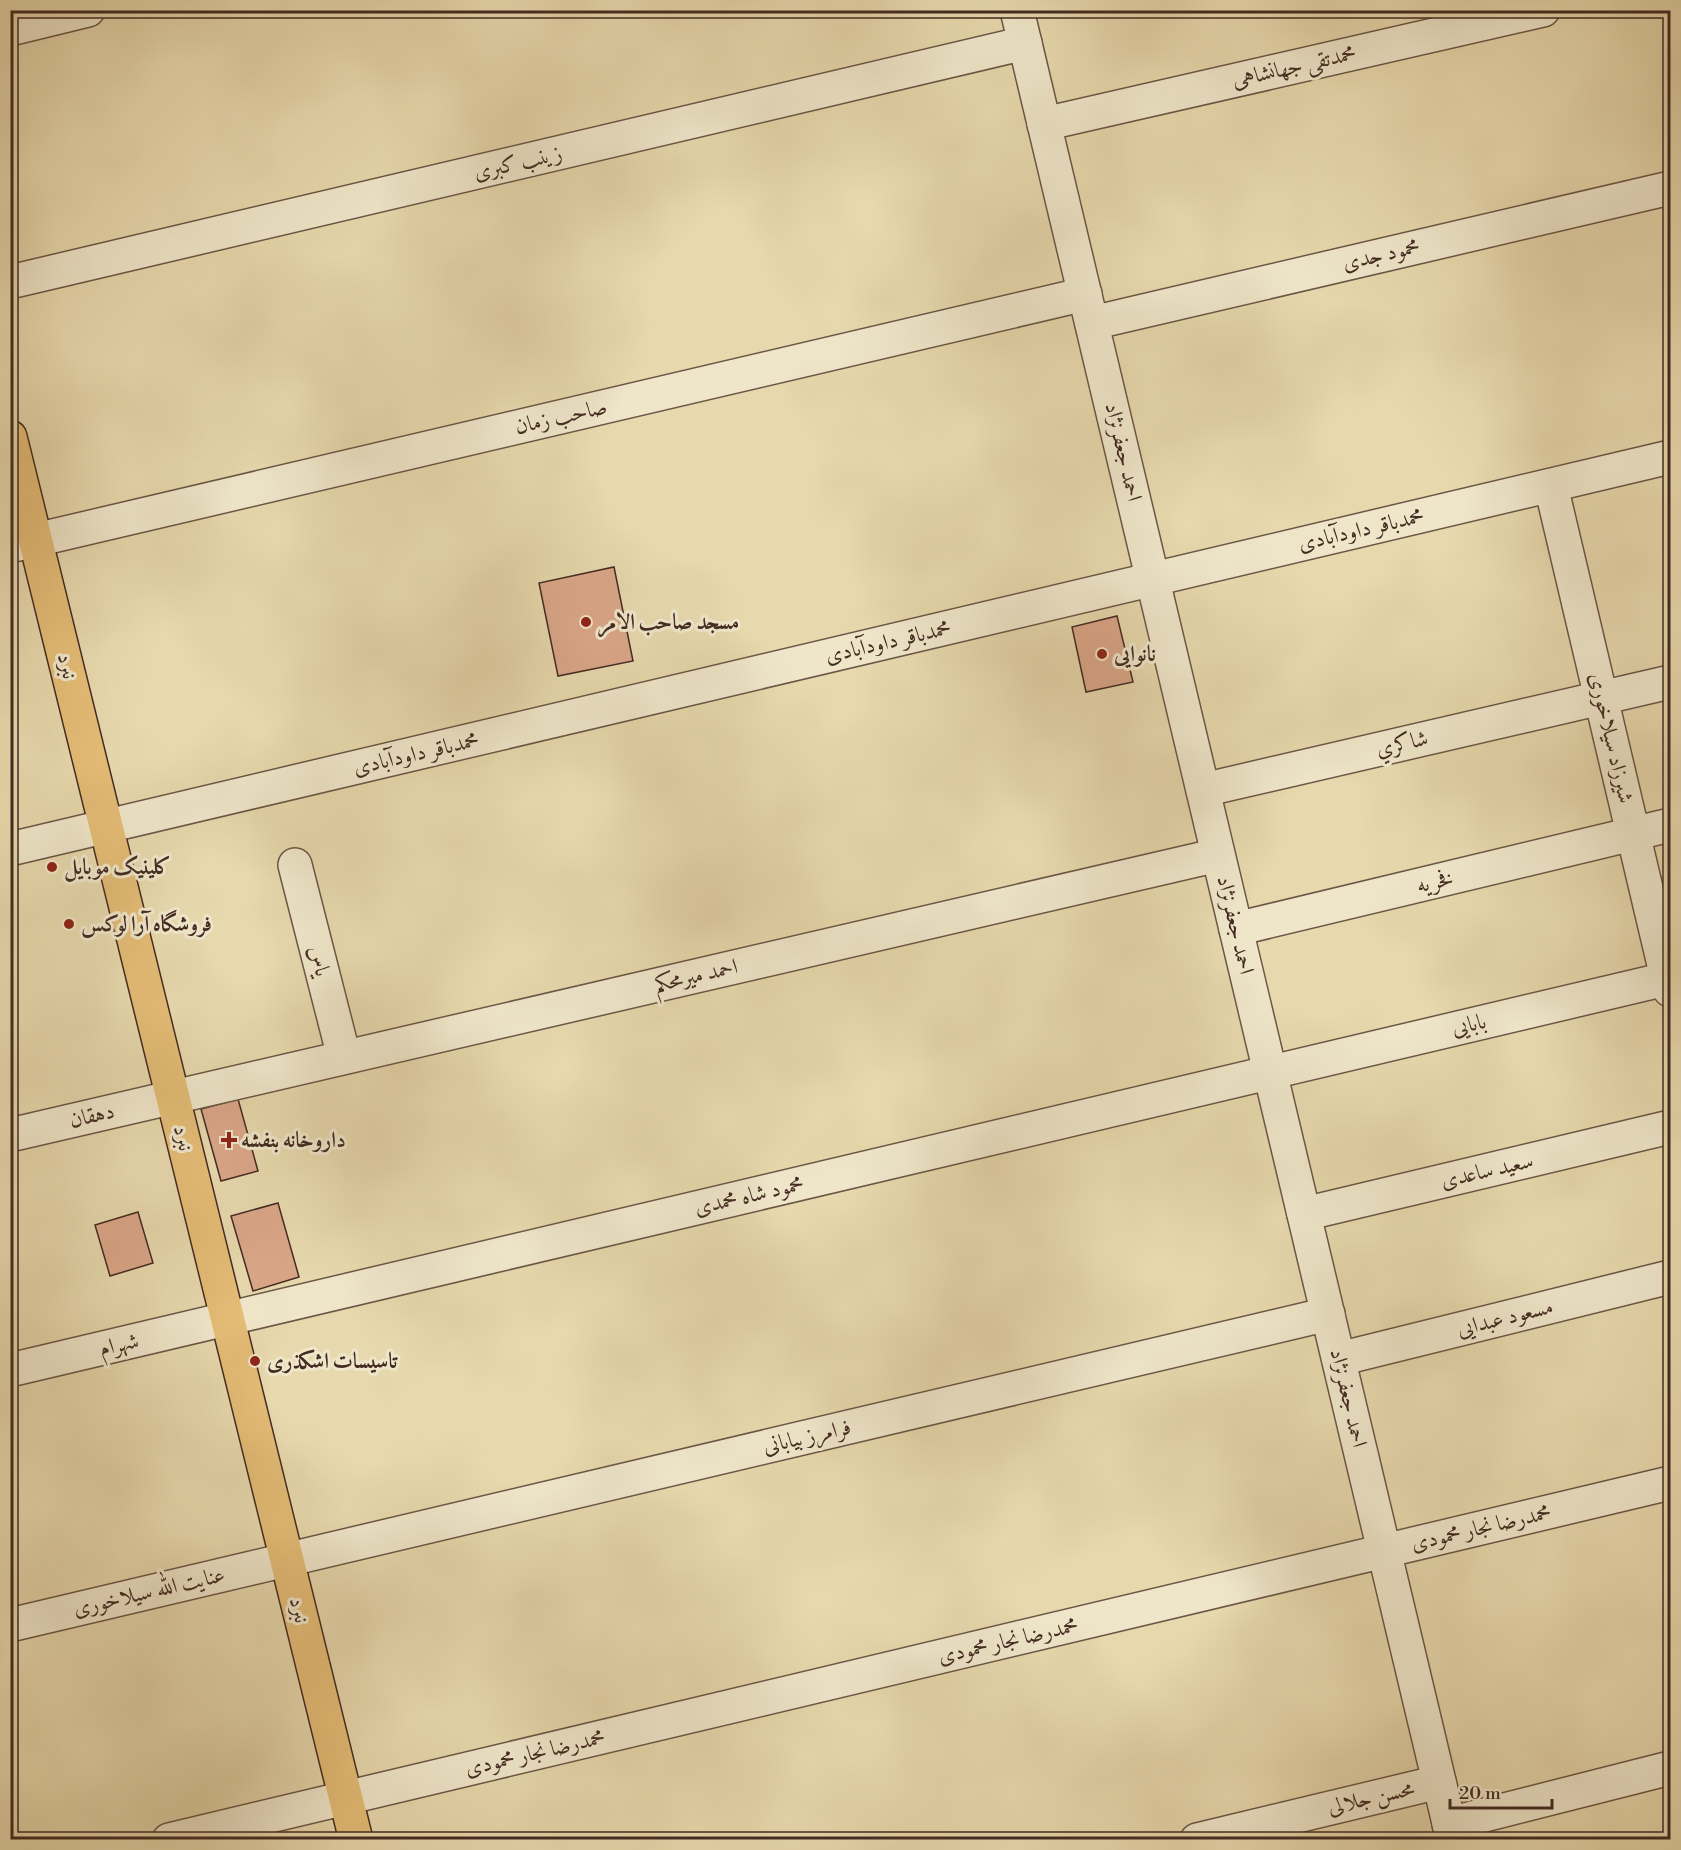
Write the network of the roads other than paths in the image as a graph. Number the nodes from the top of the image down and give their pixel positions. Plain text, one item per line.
1 (88, 10) edge
2 (1017, 10) edge
3 (1543, 10) edge
4 (10, 28) edge
5 (1025, 43) junction
6 (1044, 124) junction
7 (1671, 188) edge
8 (10, 282) edge
9 (1088, 308) junction
10 (10, 437) edge
11 (1671, 457) edge
12 (1551, 486) junction
13 (23, 543) edge
14 (1153, 579) junction
15 (1671, 682) edge
16 (1601, 699) junction
17 (1203, 790) junction
18 (1671, 825) edge
19 (106, 826) junction
20 (1633, 834) junction
21 (10, 849) edge
22 (1218, 855) junction
23 (295, 865) dead end
24 (1236, 929) junction
25 (1670, 982) edge
26 (344, 1057) junction
27 (1270, 1072) junction
28 (173, 1097) junction
29 (1671, 1127) edge
30 (10, 1135) edge
31 (1304, 1214) junction
32 (1671, 1277) edge
33 (1328, 1314) junction
34 (228, 1319) junction
35 (1339, 1359) junction
36 (10, 1370) edge
37 (1671, 1483) edge
38 (1384, 1551) junction
39 (287, 1560) junction
40 (10, 1625) edge
41 (1671, 1768) edge
42 (1439, 1782) junction
43 (346, 1799) junction
44 (1451, 1832) edge
45 (169, 1839) edge
46 (356, 1839) edge
47 (1197, 1839) edge

1 - 4 street
2 - 5 street, احمد جعفرنژاد
3 - 6 street, محمدتقی جهانشاهی
5 - 6 street, احمد جعفرنژاد
5 - 8 street, زینب کبری
6 - 9 street, احمد جعفرنژاد
7 - 9 street, محمود جدی
9 - 13 street, صاحب زمان
9 - 14 street, احمد جعفرنژاد
10 - 13 main road, نبرد
11 - 12 street, محمدباقر داودآبادی
12 - 14 street, محمدباقر داودآبادی
12 - 16 street, شیرزاد سیلاخوری
13 - 19 main road, نبرد
14 - 17 street, احمد جعفرنژاد
14 - 19 street, محمدباقر داودآبادی
15 - 16 street, شاكري
16 - 17 street, شاكري
16 - 20 street, شیرزاد سیلاخوری
17 - 22 street, احمد جعفرنژاد
18 - 20 street, فخریه
19 - 21 street, محمدباقر داودآبادی
19 - 28 main road, نبرد
20 - 24 street, فخریه
20 - 25 street, شیرزاد سیلاخوری
22 - 24 street, احمد جعفرنژاد
22 - 26 street, احمد میرمحکم
23 - 26 street, یاس
24 - 27 street, احمد جعفرنژاد
25 - 27 street, بابایی
26 - 28 street, احمد میرمحکم
27 - 31 street, احمد جعفرنژاد
27 - 34 street, محمود شاه محمدی
28 - 30 street, دهقان
28 - 34 main road, نبرد
29 - 31 street, سعید ساعدی
31 - 33 street, احمد جعفرنژاد
32 - 35 street, مسعود عبدایی
33 - 35 street, احمد جعفرنژاد
33 - 39 street, فرامرز بیابانی
34 - 36 street, شهرام
34 - 39 main road, نبرد
35 - 38 street, احمد جعفرنژاد
37 - 38 street, محمدرضا نجار محمودی
38 - 42 street, احمد جعفرنژاد
38 - 43 street, محمدرضا نجار محمودی
39 - 40 street, عنایت الله سیلاخوری
39 - 43 main road, نبرد
41 - 44 street
42 - 44 street, احمد جعفرنژاد
42 - 47 street, محسن جلالی
43 - 45 street, محمدرضا نجار محمودی
43 - 46 main road, نبرد

